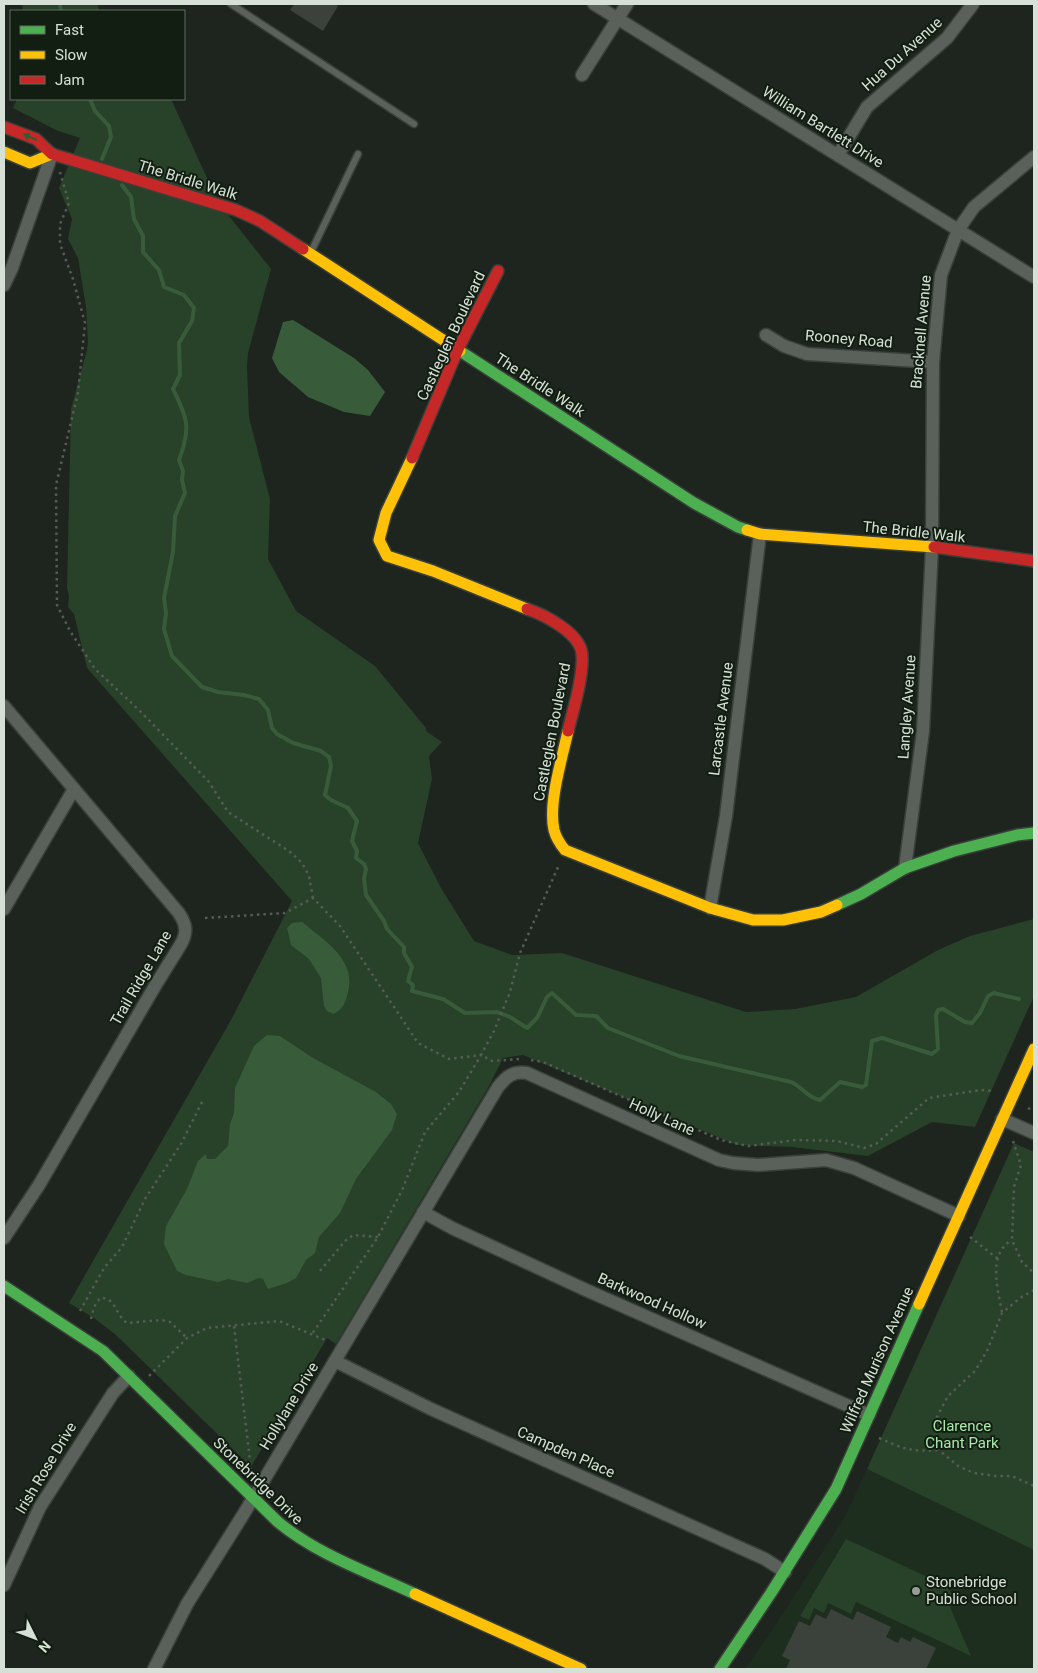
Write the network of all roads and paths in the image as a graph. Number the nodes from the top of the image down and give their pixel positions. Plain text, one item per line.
1 (231, 4) edge
2 (594, 4) edge
3 (627, 4) edge
4 (974, 4) edge
5 (617, 18) junction
6 (582, 75) dead end
7 (414, 124) dead end
8 (4, 127) edge
9 (4, 152) edge
10 (53, 154) junction
11 (358, 154) dead end
12 (838, 155) junction
13 (1034, 157) edge
14 (958, 230) junction
15 (311, 253) junction
16 (498, 271) dead end
17 (1034, 277) edge
18 (4, 286) edge
19 (766, 335) dead end
20 (458, 349) junction
21 (932, 362) junction
22 (760, 534) junction
23 (932, 547) junction
24 (1034, 561) edge
25 (4, 706) edge
26 (74, 789) junction
27 (1034, 833) edge
28 (565, 850) junction
29 (905, 868) junction
30 (313, 898) junction
31 (710, 908) junction
32 (4, 909) edge
33 (205, 918) dead end
34 (1034, 1049) edge
35 (482, 1055) junction
36 (993, 1091) dead end
37 (203, 1100) dead end
38 (1028, 1108) dead end
39 (1034, 1111) edge
40 (1002, 1119) junction
41 (1034, 1133) edge
42 (1013, 1141) dead end
43 (423, 1212) junction
44 (959, 1216) junction
45 (378, 1237) junction
46 (970, 1237) dead end
47 (4, 1238) edge
48 (1012, 1240) junction
49 (998, 1259) junction
50 (320, 1271) dead end
51 (1034, 1273) edge
52 (4, 1286) edge
53 (1034, 1290) edge
54 (80, 1311) dead end
55 (1002, 1313) junction
56 (92, 1319) dead end
57 (234, 1326) junction
58 (312, 1334) junction
59 (188, 1338) junction
60 (328, 1341) dead end
61 (334, 1361) junction
62 (129, 1376) junction
63 (148, 1377) dead end
64 (869, 1415) junction
65 (879, 1438) dead end
66 (939, 1450) junction
67 (252, 1469) dead end
68 (1034, 1486) edge
69 (253, 1498) junction
70 (785, 1572) junction
71 (4, 1585) edge
72 (155, 1669) edge
73 (581, 1669) edge
74 (720, 1669) edge

1 - 7 lane
2 - 5 street, William Bartlett Drive
3 - 5 street
4 - 12 street, Hua Du Avenue
5 - 6 street
5 - 12 street, William Bartlett Drive
10 -> 8 street, The Bridle Walk
9 - 10 street
10 - 15 street, The Bridle Walk
10 - 18 street
10 - 30 path
11 - 15 lane
12 - 14 street, William Bartlett Drive
13 - 14 street, Bracknell Avenue
14 - 17 street, William Bartlett Drive
14 - 21 street, Bracknell Avenue
15 - 20 street, The Bridle Walk
16 - 20 street, Castleglen Boulevard
19 - 21 street, Rooney Road
20 - 22 street, The Bridle Walk
20 - 28 street, Castleglen Boulevard
21 - 23 street, Bracknell Avenue
22 - 23 street, The Bridle Walk
22 - 31 street, Larcastle Avenue
23 - 24 street, The Bridle Walk
23 - 29 street, Langley Avenue
25 - 26 street, Trail Ridge Lane
26 - 32 street
26 - 47 street, Trail Ridge Lane
27 - 29 street
28 - 31 street
28 - 35 path
29 - 31 street
30 - 33 path
30 - 35 path
34 - 40 street, Wilfred Murison Avenue
35 - 36 path
35 - 45 path
37 - 54 path
38 - 39 path
40 - 41 street
40 - 44 street, Wilfred Murison Avenue
42 - 48 path
43 - 44 street, Holly Lane
43 - 61 street, Hollylane Drive
43 - 64 street, Barkwood Hollow
44 - 64 street, Wilfred Murison Avenue
45 - 50 path
45 - 58 path
46 - 49 path
48 - 49 path
48 - 51 path
49 - 55 path
52 - 62 street, Stonebridge Drive
53 - 55 path
55 - 66 path
56 - 59 path
57 - 58 path
57 - 59 path
57 - 67 path
58 - 60 path
59 - 63 path
61 - 69 street, Hollylane Drive
61 - 70 street, Campden Place
62 - 69 street, Stonebridge Drive
62 - 71 street, Irish Rose Drive
64 - 70 street, Wilfred Murison Avenue
65 - 66 path
66 - 68 path
69 - 72 street, Hollylane Drive
69 - 73 street, Stonebridge Drive
70 - 74 street, Wilfred Murison Avenue

